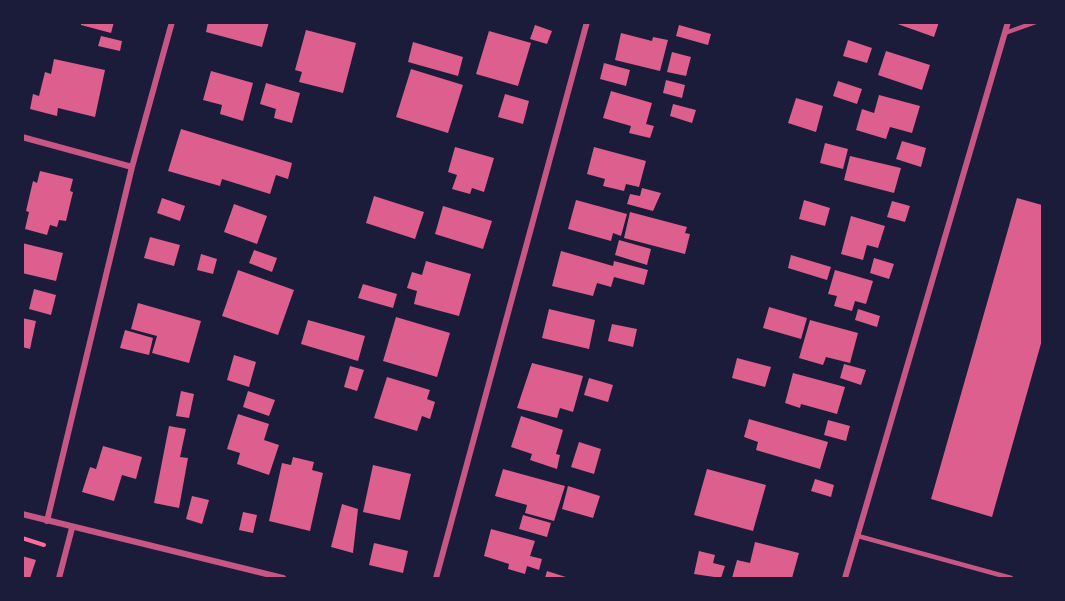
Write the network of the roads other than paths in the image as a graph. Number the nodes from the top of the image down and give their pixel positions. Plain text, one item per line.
1 (172, 22) edge
2 (587, 22) edge
3 (1008, 22) edge
4 (1036, 22) edge
5 (1005, 33) junction
6 (22, 137) edge
7 (132, 167) junction
8 (22, 514) edge
9 (47, 521) junction
10 (72, 528) junction
11 (858, 536) junction
12 (59, 579) edge
13 (283, 579) edge
14 (436, 579) edge
15 (845, 579) edge
16 (1011, 579) edge

1 - 7 street
2 - 14 street
3 - 5 street
4 - 5 lane
5 - 11 street
6 - 7 street
7 - 9 street
8 - 9 street
9 - 10 street
10 - 12 street
10 - 13 street
11 - 15 street
11 - 16 lane

